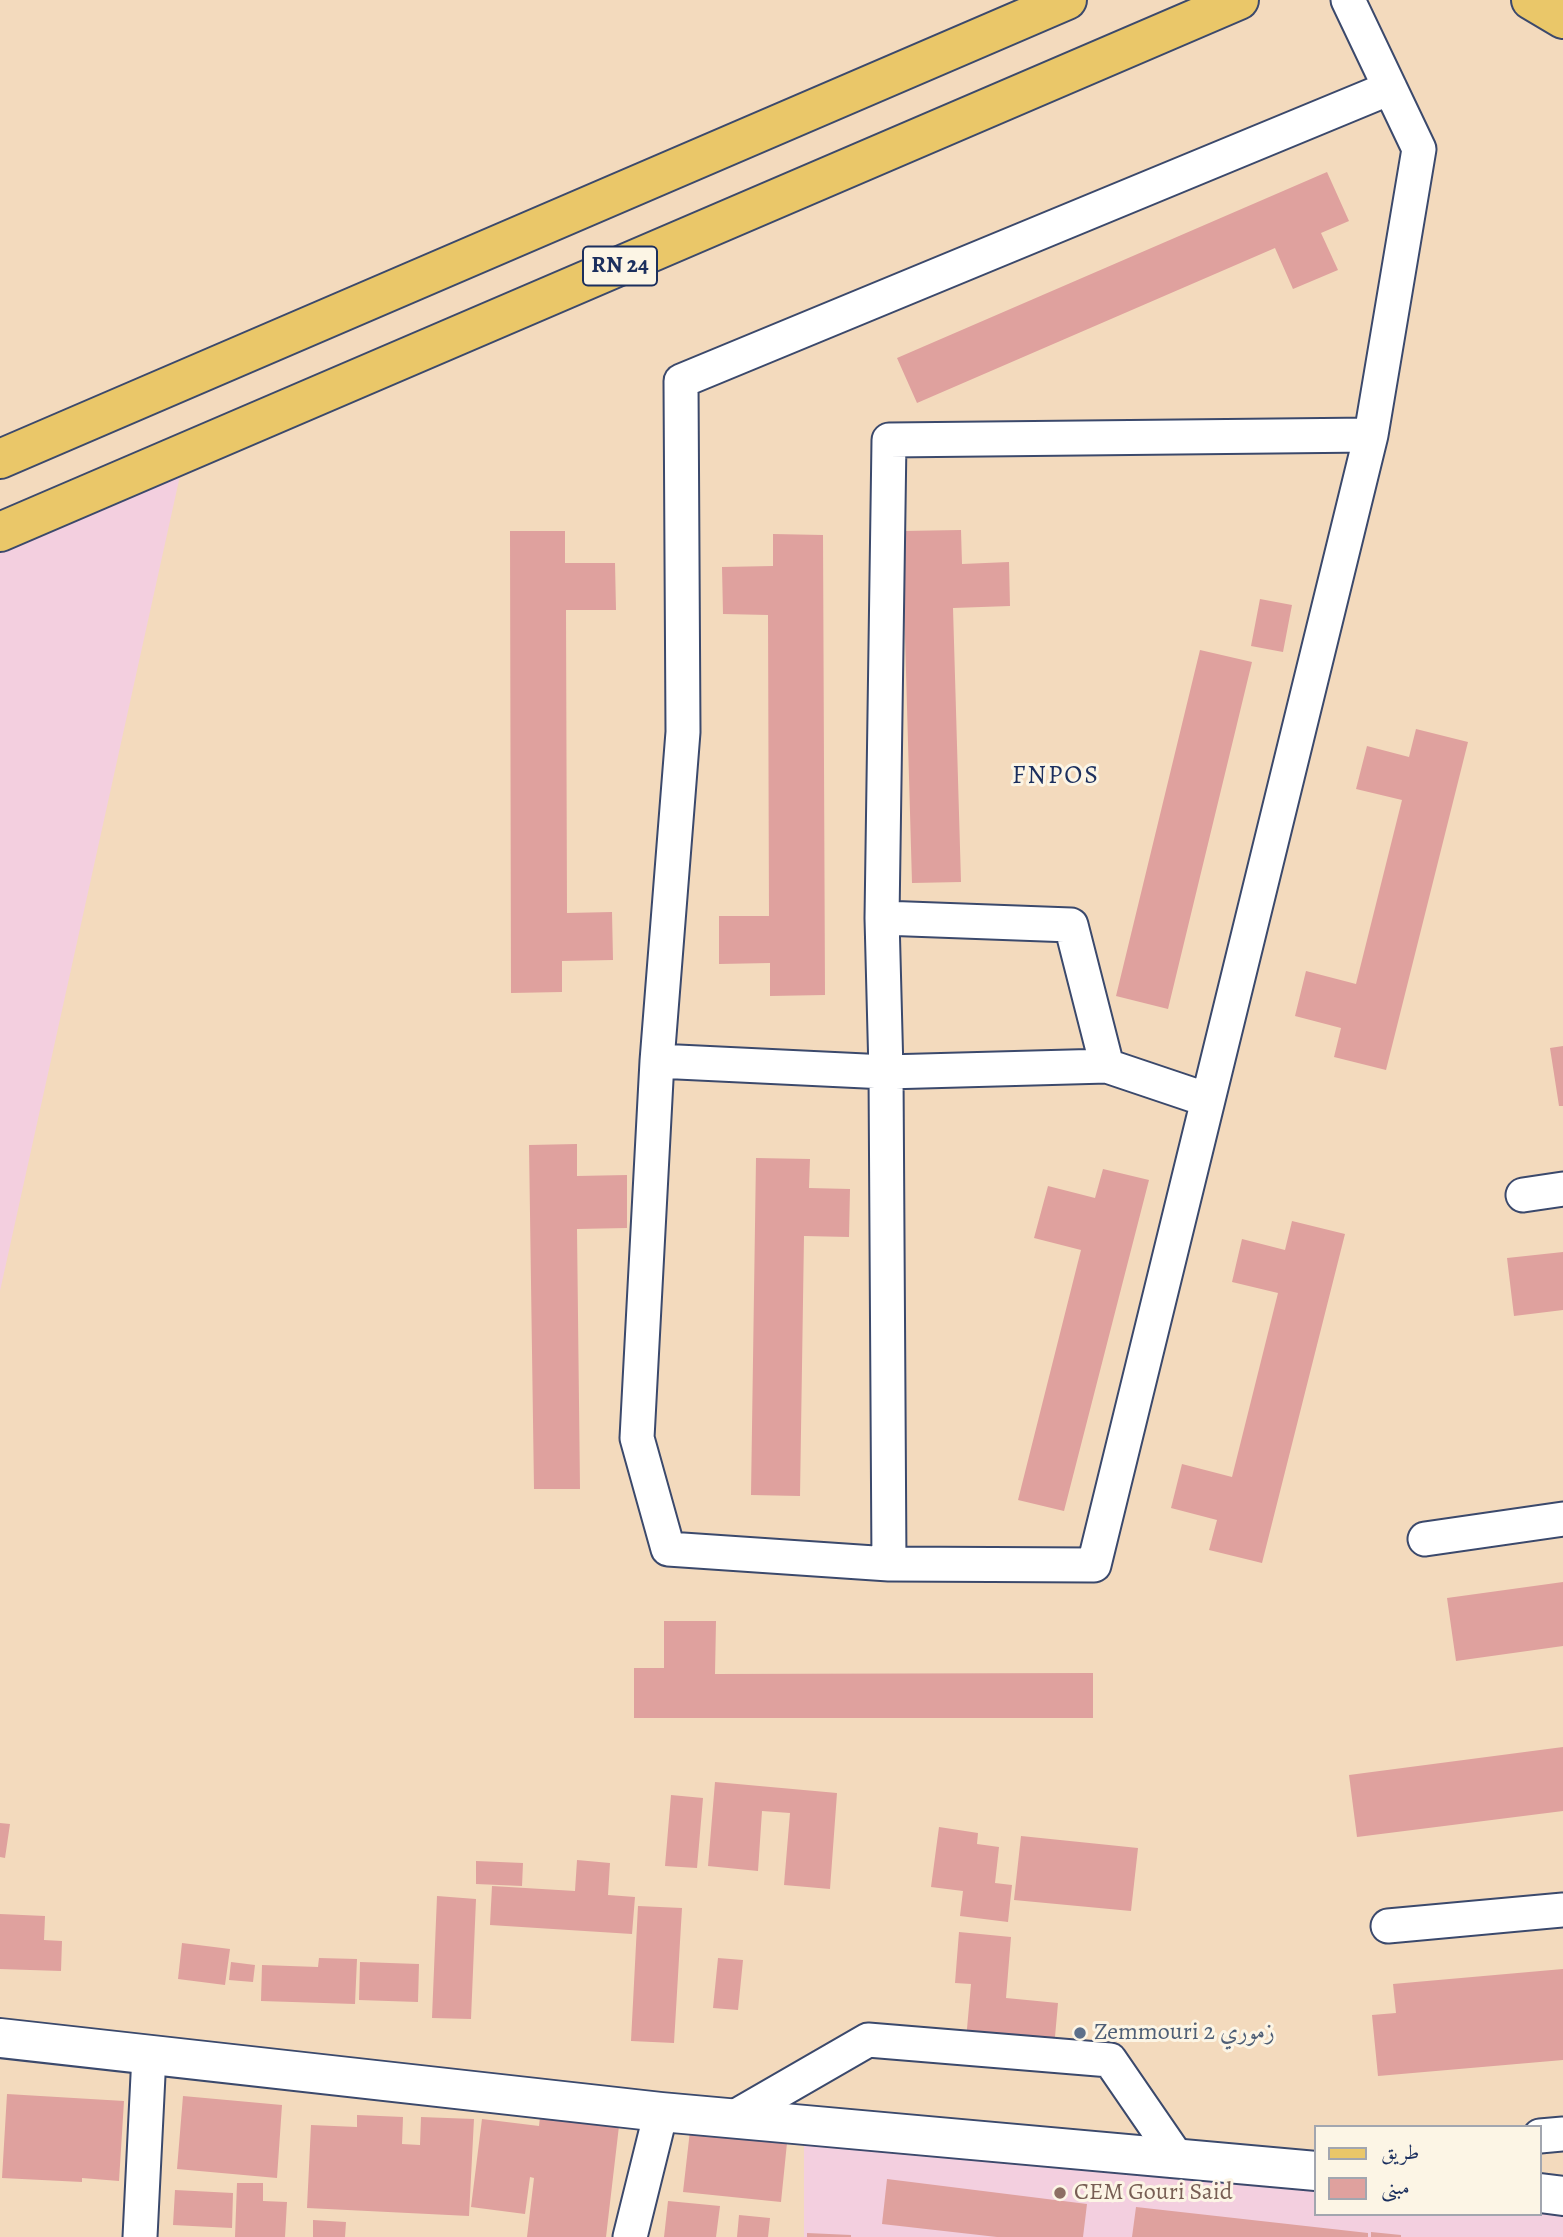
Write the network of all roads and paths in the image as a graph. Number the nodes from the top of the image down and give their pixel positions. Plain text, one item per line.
1 (1067, 0) edge
2 (1239, 0) edge
3 (1348, 0) edge
4 (1531, 0) edge
5 (1563, 19) edge
6 (1390, 88) junction
7 (1371, 435) junction
8 (0, 459) edge
9 (0, 533) edge
10 (882, 918) junction
11 (657, 1061) junction
12 (1107, 1066) junction
13 (886, 1072) junction
14 (1208, 1100) junction
15 (1563, 1189) edge
16 (1523, 1195) dead end
17 (1563, 1519) edge
18 (1425, 1539) dead end
19 (889, 1564) junction
20 (1563, 1910) edge
21 (1388, 1926) dead end
22 (0, 2038) edge
23 (149, 2055) junction
24 (661, 2112) junction
25 (731, 2119) junction
26 (1563, 2134) edge
27 (1542, 2136) edge
28 (1178, 2159) junction
29 (1314, 2171) edge
30 (1542, 2193) edge
31 (1563, 2196) edge
32 (139, 2237) edge
33 (630, 2237) edge

1 - 8 main road, RN 24
2 - 9 main road, RN 24
3 - 6 street
4 - 5 main road
6 - 7 street
6 - 11 street
7 - 10 street
7 - 14 street
10 - 12 street
10 - 13 street
11 - 13 street
11 - 19 street
12 - 13 street
12 - 14 street
13 - 19 street
14 - 19 street
15 - 16 street
17 - 18 street
20 - 21 street
22 - 23 street
23 - 24 street
23 - 32 street
24 - 25 street
24 - 33 street
25 - 28 street
25 - 28 street
26 - 27 street
28 - 29 street
30 - 31 street

